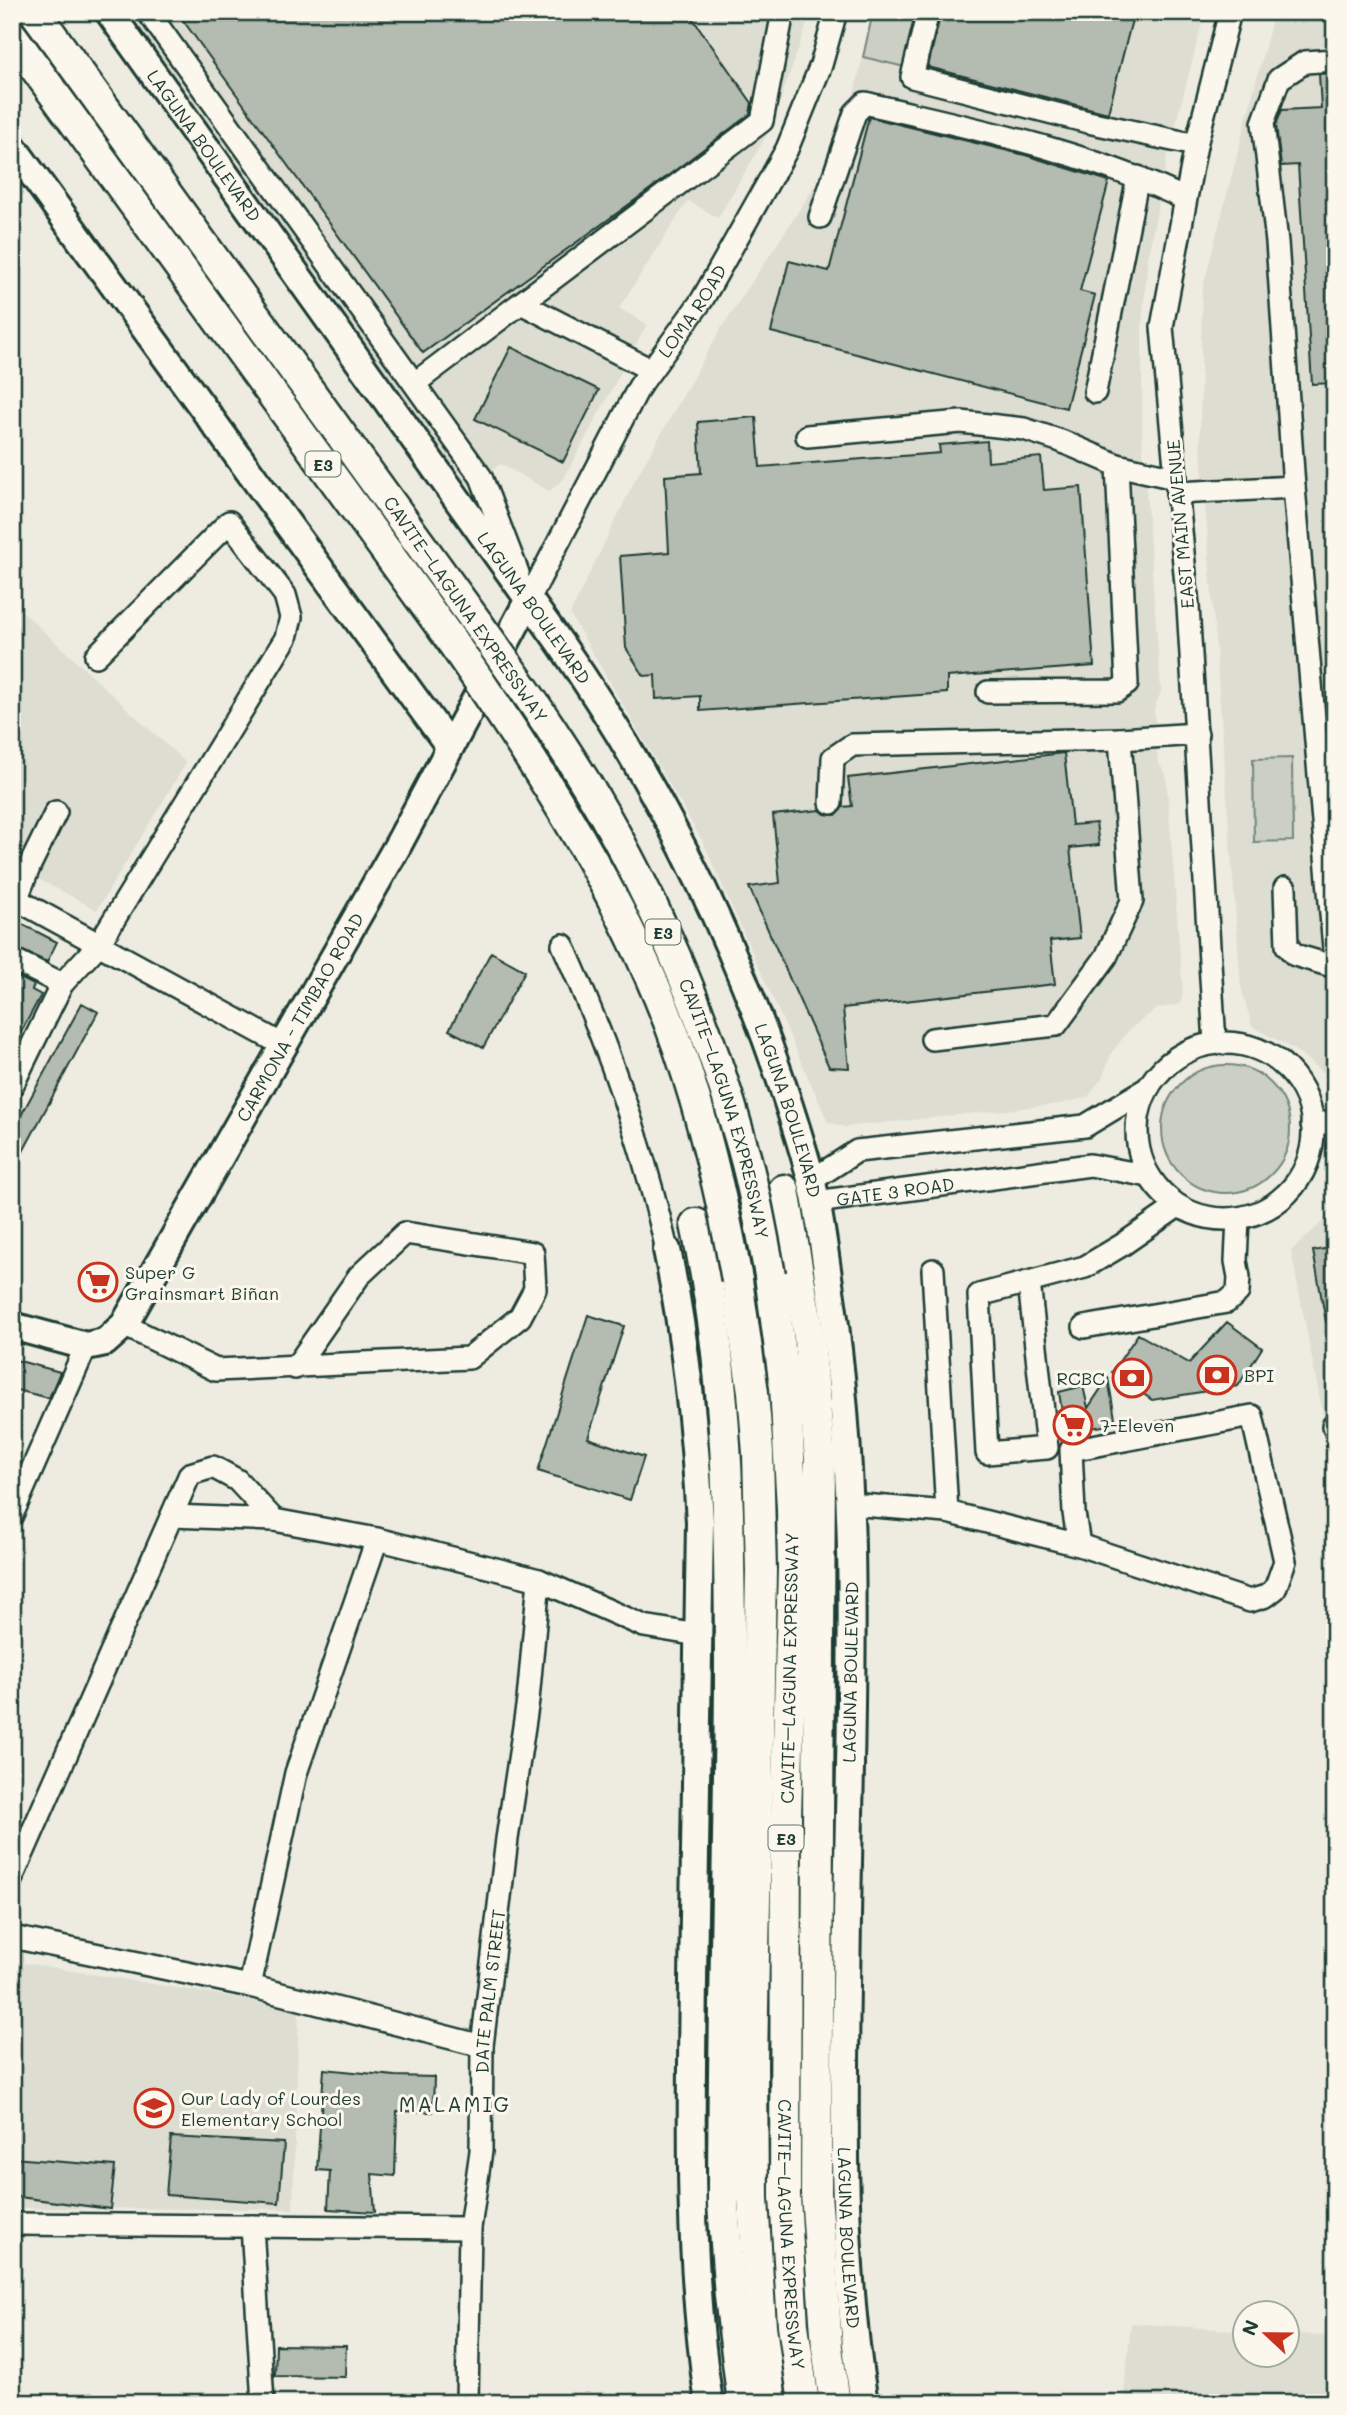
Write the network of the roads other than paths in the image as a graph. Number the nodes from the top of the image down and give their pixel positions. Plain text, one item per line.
1 (35, 12) edge
2 (109, 12) edge
3 (148, 12) edge
4 (783, 12) edge
5 (836, 12) edge
6 (928, 12) edge
7 (1230, 12) edge
8 (12, 36) edge
9 (1335, 60) edge
10 (1196, 145) junction
11 (12, 146) edge
12 (1138, 177) junction
13 (1185, 199) junction
14 (820, 217) dead end
15 (521, 303) junction
16 (651, 370) junction
17 (415, 383) junction
18 (1095, 392) dead end
19 (807, 436) dead end
20 (1117, 465) junction
21 (1176, 486) junction
22 (1294, 486) junction
23 (528, 601) junction
24 (96, 656) dead end
25 (988, 692) dead end
26 (1197, 734) junction
27 (1120, 739) junction
28 (450, 747) junction
29 (831, 803) dead end
30 (56, 812) dead end
31 (1285, 888) dead end
32 (14, 899) edge
33 (99, 944) junction
34 (563, 944) dead end
35 (12, 959) edge
36 (1335, 960) edge
37 (1335, 967) edge
38 (62, 984) junction
39 (932, 1039) dead end
40 (1215, 1043) junction
41 (285, 1046) junction
42 (19, 1052) edge
43 (12, 1086) edge
44 (1148, 1088) junction
45 (1335, 1122) edge
46 (1312, 1124) junction
47 (1149, 1176) junction
48 (800, 1197) junction
49 (1178, 1206) junction
50 (1238, 1218) junction
51 (698, 1236) junction
52 (667, 1250) junction
53 (933, 1269) dead end
54 (1029, 1282) junction
55 (124, 1325) junction
56 (12, 1326) edge
57 (1084, 1327) dead end
58 (86, 1346) junction
59 (295, 1368) junction
60 (850, 1504) junction
61 (947, 1512) junction
62 (12, 1515) edge
63 (172, 1516) junction
64 (274, 1520) junction
65 (377, 1539) junction
66 (1079, 1545) junction
67 (539, 1580) junction
68 (698, 1635) junction
69 (12, 1878) edge
70 (12, 1937) edge
71 (250, 1986) junction
72 (482, 2046) junction
73 (12, 2224) edge
74 (252, 2226) junction
75 (470, 2228) junction
76 (263, 2403) edge
77 (467, 2403) edge
78 (709, 2403) edge
79 (743, 2403) edge
80 (771, 2403) edge
81 (804, 2403) edge
82 (835, 2403) edge
83 (864, 2403) edge

1 - 81 highway, CAVITE–LAGUNA EXPRESSWAY / E3, bridge
2 - 23 main road, LAGUNA BOULEVARD
3 - 17 street
4 - 15 street
5 - 16 street, LOMA ROAD
6 - 10 street
7 - 10 street, EAST MAIN AVENUE
8 - 80 highway, CAVITE–LAGUNA EXPRESSWAY / E3, bridge
9 - 22 street
10 - 13 street, EAST MAIN AVENUE
11 - 28 main road
12 - 13 street
12 - 14 street
12 - 18 street
13 - 21 street, EAST MAIN AVENUE
15 - 16 street
15 - 17 street
16 - 23 street, LOMA ROAD
17 - 23 street
19 - 20 street
20 - 21 street
20 - 25 street
21 - 22 street
21 - 26 street, EAST MAIN AVENUE
22 - 36 street
23 - 28 main road, CARMONA - TIMBAO ROAD
23 - 48 main road, LAGUNA BOULEVARD
24 - 33 street
26 - 27 street
26 - 40 street, EAST MAIN AVENUE
27 - 29 street
27 - 39 street
28 - 41 main road, CARMONA - TIMBAO ROAD
30 - 32 street
31 - 37 street
32 - 33 street
33 - 38 street
33 - 41 street
34 - 52 street
35 - 38 street
38 - 42 street
40 - 44 street
40 - 46 street
41 - 55 main road, CARMONA - TIMBAO ROAD
42 - 43 street
44 - 47 street
44 - 48 street, GATE 3 ROAD
45 - 46 street
46 - 50 street
47 - 48 street, GATE 3 ROAD
47 - 49 street
48 - 51 main road, GATE 3 ROAD
48 - 60 main road, LAGUNA BOULEVARD
48 - 82 highway
49 - 50 street
49 - 54 street
50 - 57 street
51 - 52 main road, GATE 3 ROAD
51 - 79 highway
52 - 68 main road
53 - 61 street
54 - 54 street
55 - 58 main road, CARMONA - TIMBAO ROAD
55 - 59 street
56 - 58 main road
58 - 62 street
59 - 59 street
60 - 61 street
60 - 83 main road, LAGUNA BOULEVARD
61 - 66 street
63 - 64 street
63 - 64 street
63 - 69 street
64 - 65 street
65 - 67 street
65 - 71 street
66 - 66 street
67 - 68 street
67 - 72 street, DATE PALM STREET
68 - 78 main road
70 - 71 street
71 - 72 street
72 - 75 street, DATE PALM STREET
73 - 74 street
74 - 75 street
74 - 76 street
75 - 77 street, DATE PALM STREET

